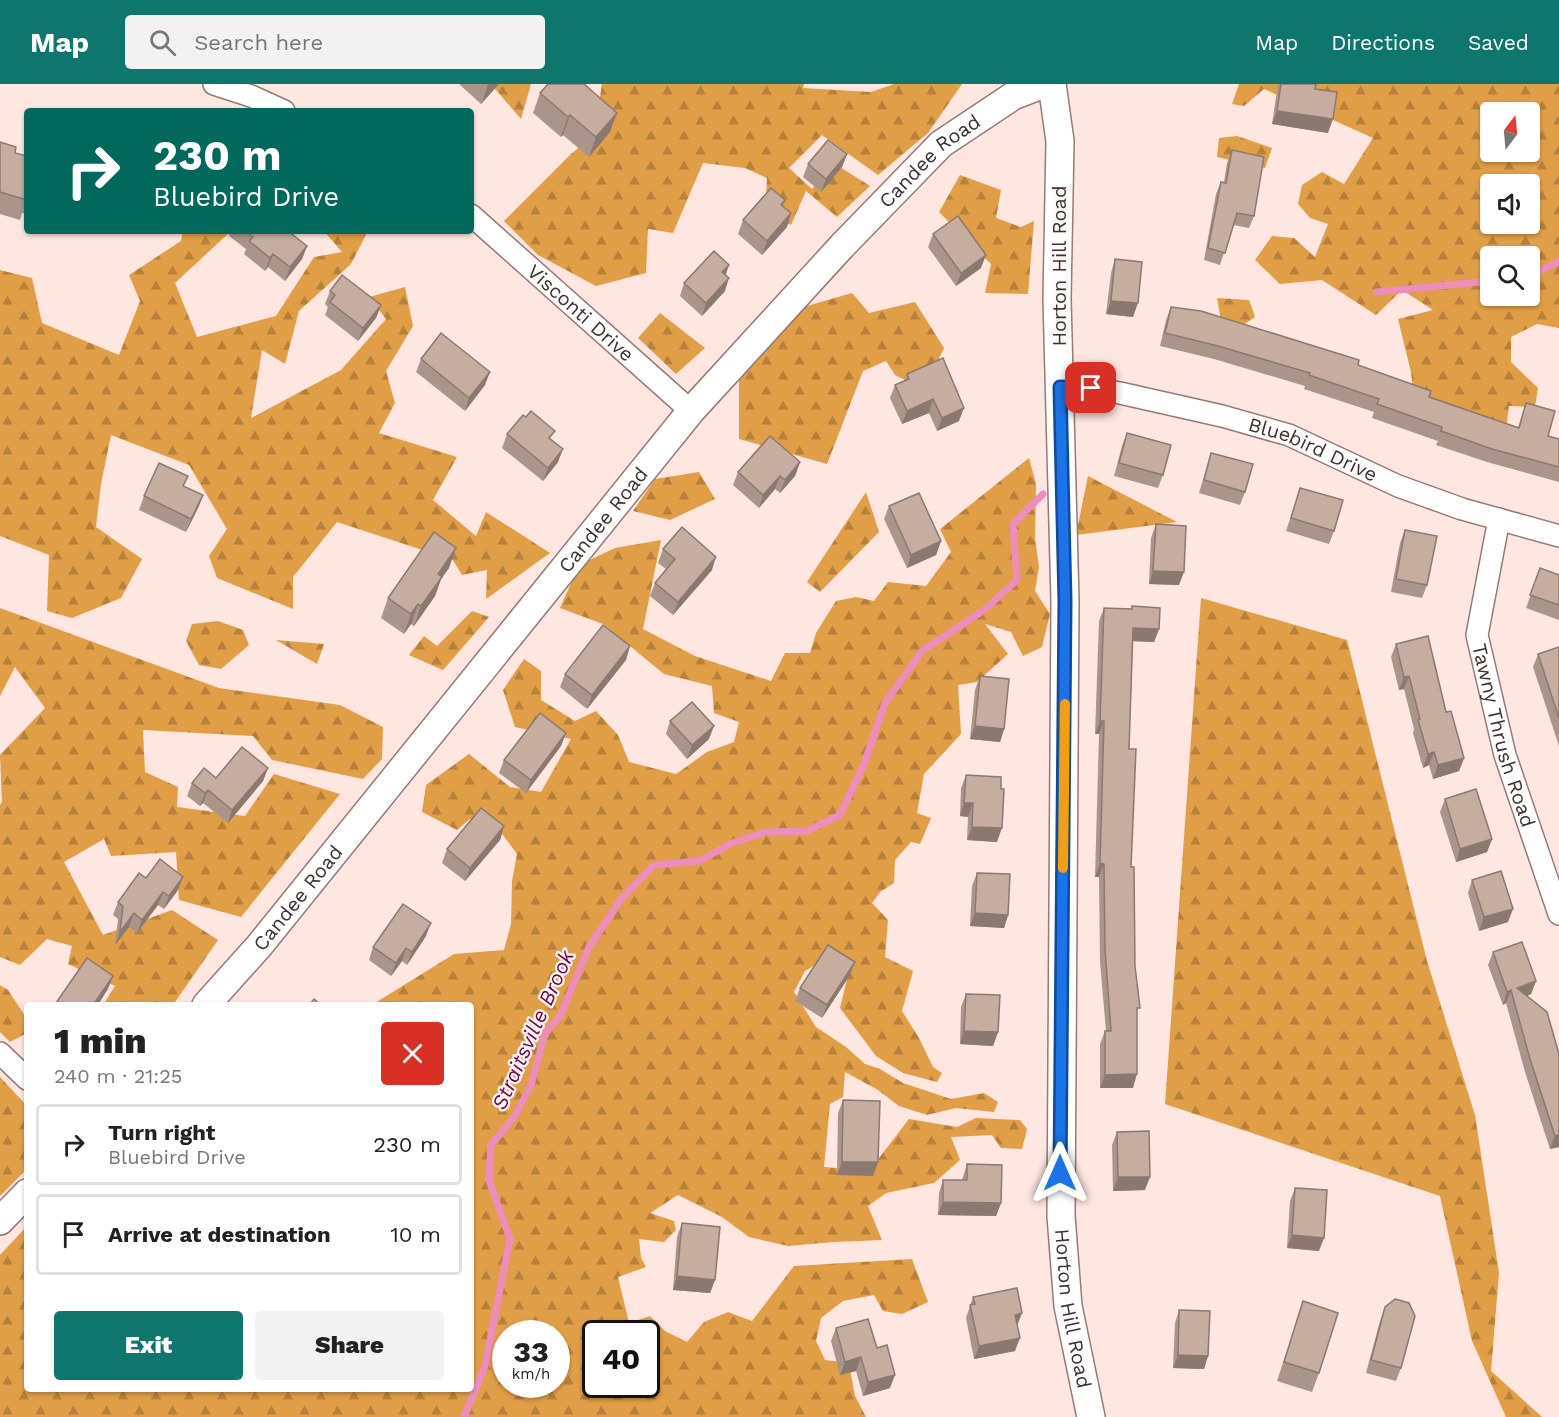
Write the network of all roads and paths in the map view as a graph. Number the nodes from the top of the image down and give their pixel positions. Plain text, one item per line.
1 (214, 84) edge
2 (1044, 84) edge
3 (1052, 84) edge
4 (277, 108) edge
5 (474, 217) edge
6 (1060, 387) junction
7 (692, 411) junction
8 (1499, 519) junction
9 (1559, 536) edge
10 (1559, 914) edge
11 (209, 1002) edge
12 (0, 1053) edge
13 (24, 1075) edge
14 (24, 1196) edge
15 (0, 1221) edge
16 (1091, 1417) edge

1 - 4 street
2 - 7 street, Candee Road
3 - 6 street, Horton Hill Road
5 - 7 street, Visconti Drive
6 - 8 street, Bluebird Drive
6 - 16 street, Horton Hill Road
7 - 11 street, Candee Road
8 - 9 street, Bluebird Drive
8 - 10 street, Tawny Thrush Road
12 - 13 street
14 - 15 street

